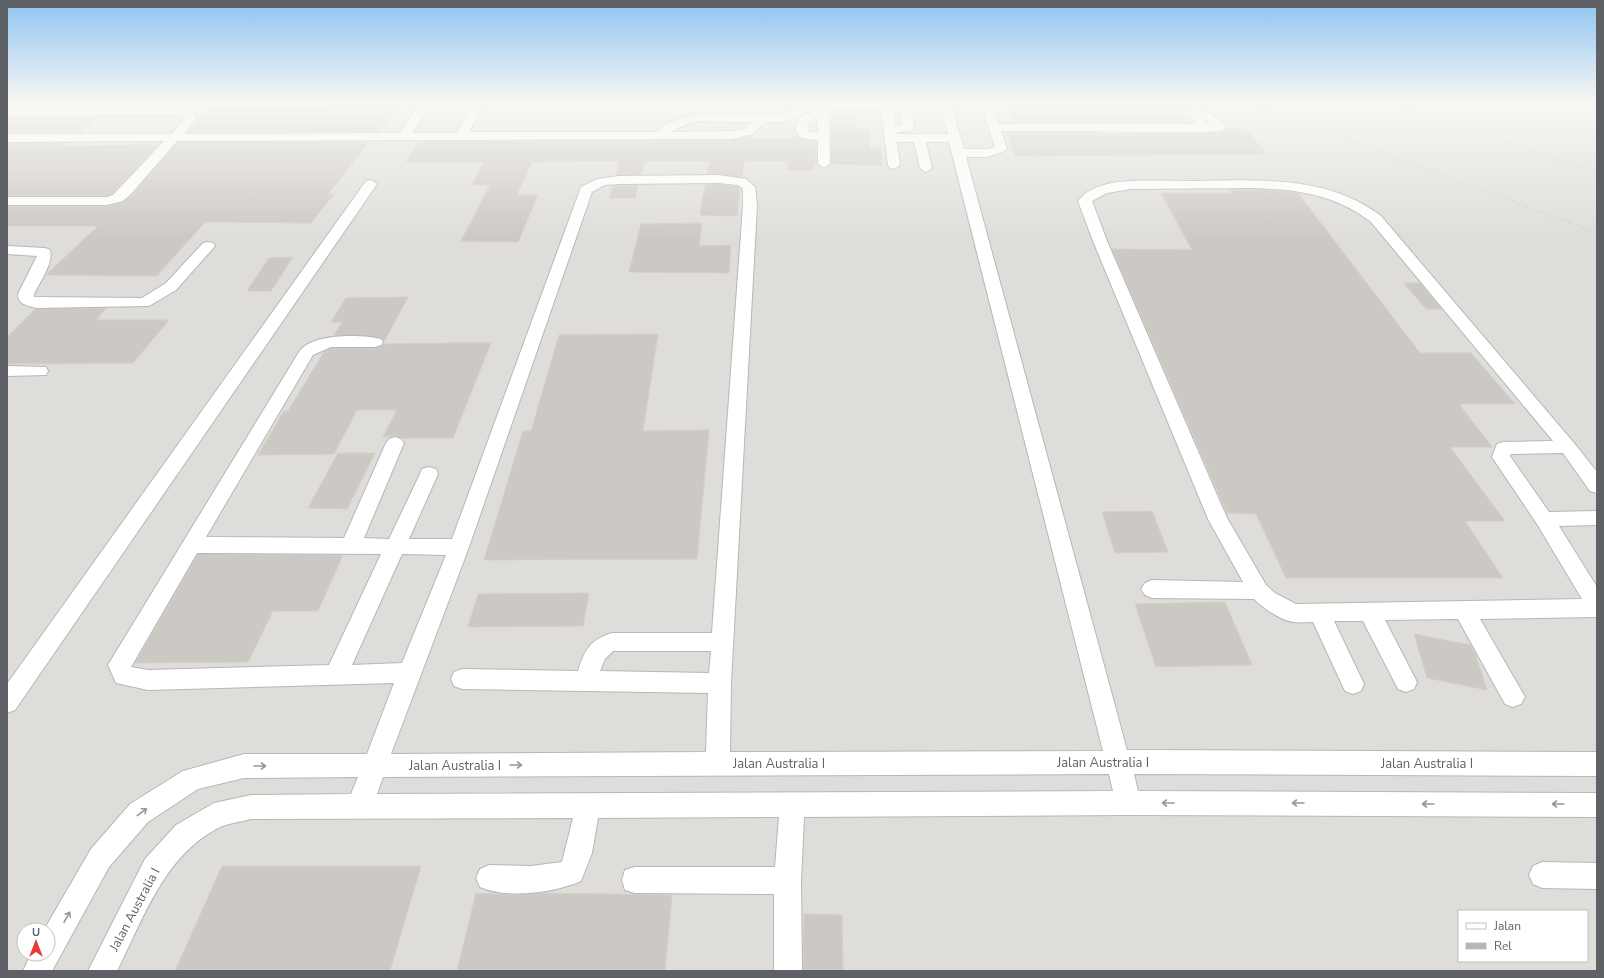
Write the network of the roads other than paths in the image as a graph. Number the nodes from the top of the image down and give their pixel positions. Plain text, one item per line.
1 (166, 148) edge
2 (824, 148) edge
3 (892, 148) edge
4 (921, 148) edge
5 (958, 148) edge
6 (975, 148) edge
7 (1001, 148) edge
8 (824, 164) dead end
9 (894, 165) dead end
10 (926, 168) dead end
11 (371, 184) dead end
12 (7, 202) edge
13 (208, 246) dead end
14 (7, 250) edge
15 (375, 342) dead end
16 (7, 371) edge
17 (40, 371) dead end
18 (395, 443) dead end
19 (1568, 447) junction
20 (429, 474) dead end
21 (1597, 486) edge
22 (1597, 518) edge
23 (1544, 519) junction
24 (191, 545) junction
25 (351, 545) junction
26 (395, 546) junction
27 (459, 547) junction
28 (1152, 589) dead end
29 (1259, 591) junction
30 (1597, 606) edge
31 (1463, 609) junction
32 (1369, 611) junction
33 (1319, 612) junction
34 (723, 642) junction
35 (409, 673) junction
36 (336, 676) junction
37 (462, 679) dead end
38 (586, 681) junction
39 (1406, 682) dead end
40 (720, 683) junction
41 (1353, 684) dead end
42 (1513, 696) dead end
43 (7, 703) edge
44 (1119, 762) junction
45 (718, 763) junction
46 (1597, 764) edge
47 (376, 766) junction
48 (1130, 803) junction
49 (792, 804) junction
50 (360, 805) junction
51 (588, 805) junction
52 (1597, 805) edge
53 (1542, 875) dead end
54 (1597, 876) edge
55 (489, 878) dead end
56 (635, 880) dead end
57 (788, 881) junction
58 (56, 937) edge
59 (42, 962) edge
60 (37, 971) edge
61 (102, 971) edge
62 (788, 971) edge

1 - 12 lane
2 - 8 lane
3 - 9 lane
4 - 10 lane
5 - 44 lane
6 - 7 lane
11 - 43 lane
13 - 14 lane
15 - 24 lane
16 - 17 lane
18 - 25 lane
19 - 21 lane
19 - 23 lane
19 - 29 lane
20 - 26 lane
22 - 23 lane
23 - 30 lane
24 - 25 lane
24 - 36 lane
25 - 26 lane
26 - 27 lane
26 - 36 lane
27 - 34 lane
27 - 35 lane
28 - 29 lane
29 - 33 lane
30 - 31 lane
31 - 32 lane
31 - 42 lane
32 - 33 lane
32 - 39 lane
33 - 41 lane
34 - 38 lane
34 - 40 lane
35 - 36 lane
35 - 47 lane
37 - 38 lane
38 - 40 lane
40 - 45 lane
44 - 45 lane, Jalan Australia I
44 - 46 lane, Jalan Australia I
44 - 48 lane
47 -> 45 lane, Jalan Australia I
47 - 50 lane
58 -> 47 lane, Jalan Australia I
48 - 49 lane, Jalan Australia I
52 -> 48 lane, Jalan Australia I
49 - 51 lane, Jalan Australia I
49 - 57 lane
50 - 51 lane, Jalan Australia I
50 - 61 lane, Jalan Australia I
51 - 55 lane
53 - 54 lane
56 - 57 lane
57 - 62 lane
59 - 60 lane

